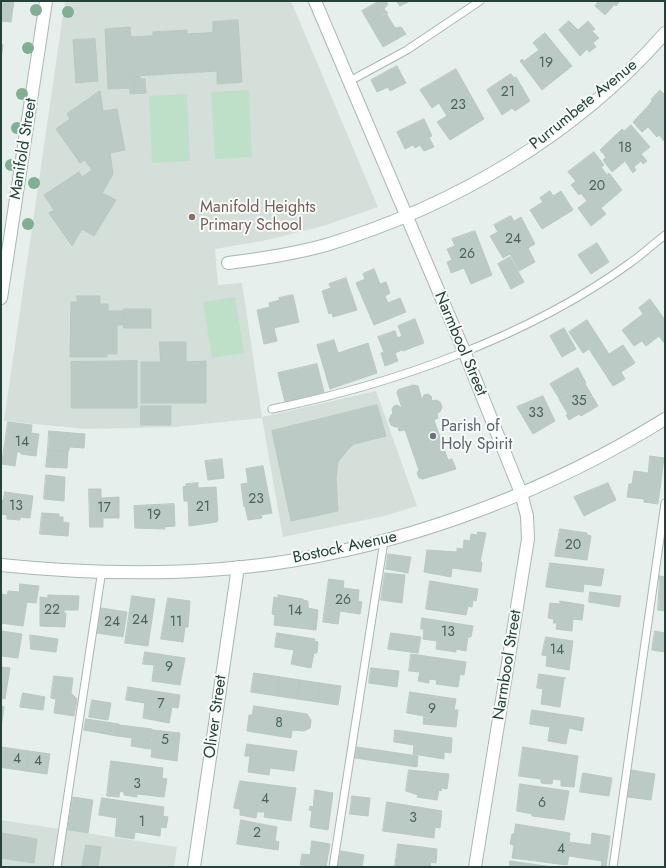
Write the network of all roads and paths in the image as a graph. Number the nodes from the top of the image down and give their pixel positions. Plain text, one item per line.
1 (46, 1) edge
2 (315, 1) edge
3 (480, 1) edge
4 (665, 33) edge
5 (348, 82) junction
6 (406, 216) junction
7 (665, 235) edge
8 (228, 264) dead end
9 (1, 298) edge
10 (464, 351) junction
11 (272, 409) dead end
12 (665, 419) edge
13 (521, 493) junction
14 (665, 503) edge
15 (384, 541) junction
16 (1, 565) edge
17 (238, 567) junction
18 (102, 570) junction
19 (57, 867) edge
20 (194, 867) edge
21 (333, 867) edge
22 (475, 867) edge
23 (612, 867) edge

1 - 9 street, Manifold Street
2 - 5 street, Narmbool Street
3 - 5 lane
4 - 6 street, Purrumbete Avenue
5 - 6 street, Narmbool Street
6 - 8 street, Purrumbete Avenue
6 - 10 street, Narmbool Street
7 - 10 lane
10 - 11 lane
10 - 13 street, Narmbool Street
12 - 13 street, Bostock Avenue
13 - 15 street, Bostock Avenue
13 - 22 street, Narmbool Street
14 - 23 lane
15 - 17 street, Bostock Avenue
15 - 21 lane
16 - 18 street, Bostock Avenue
17 - 18 street, Bostock Avenue
17 - 20 street, Oliver Street
18 - 19 lane

